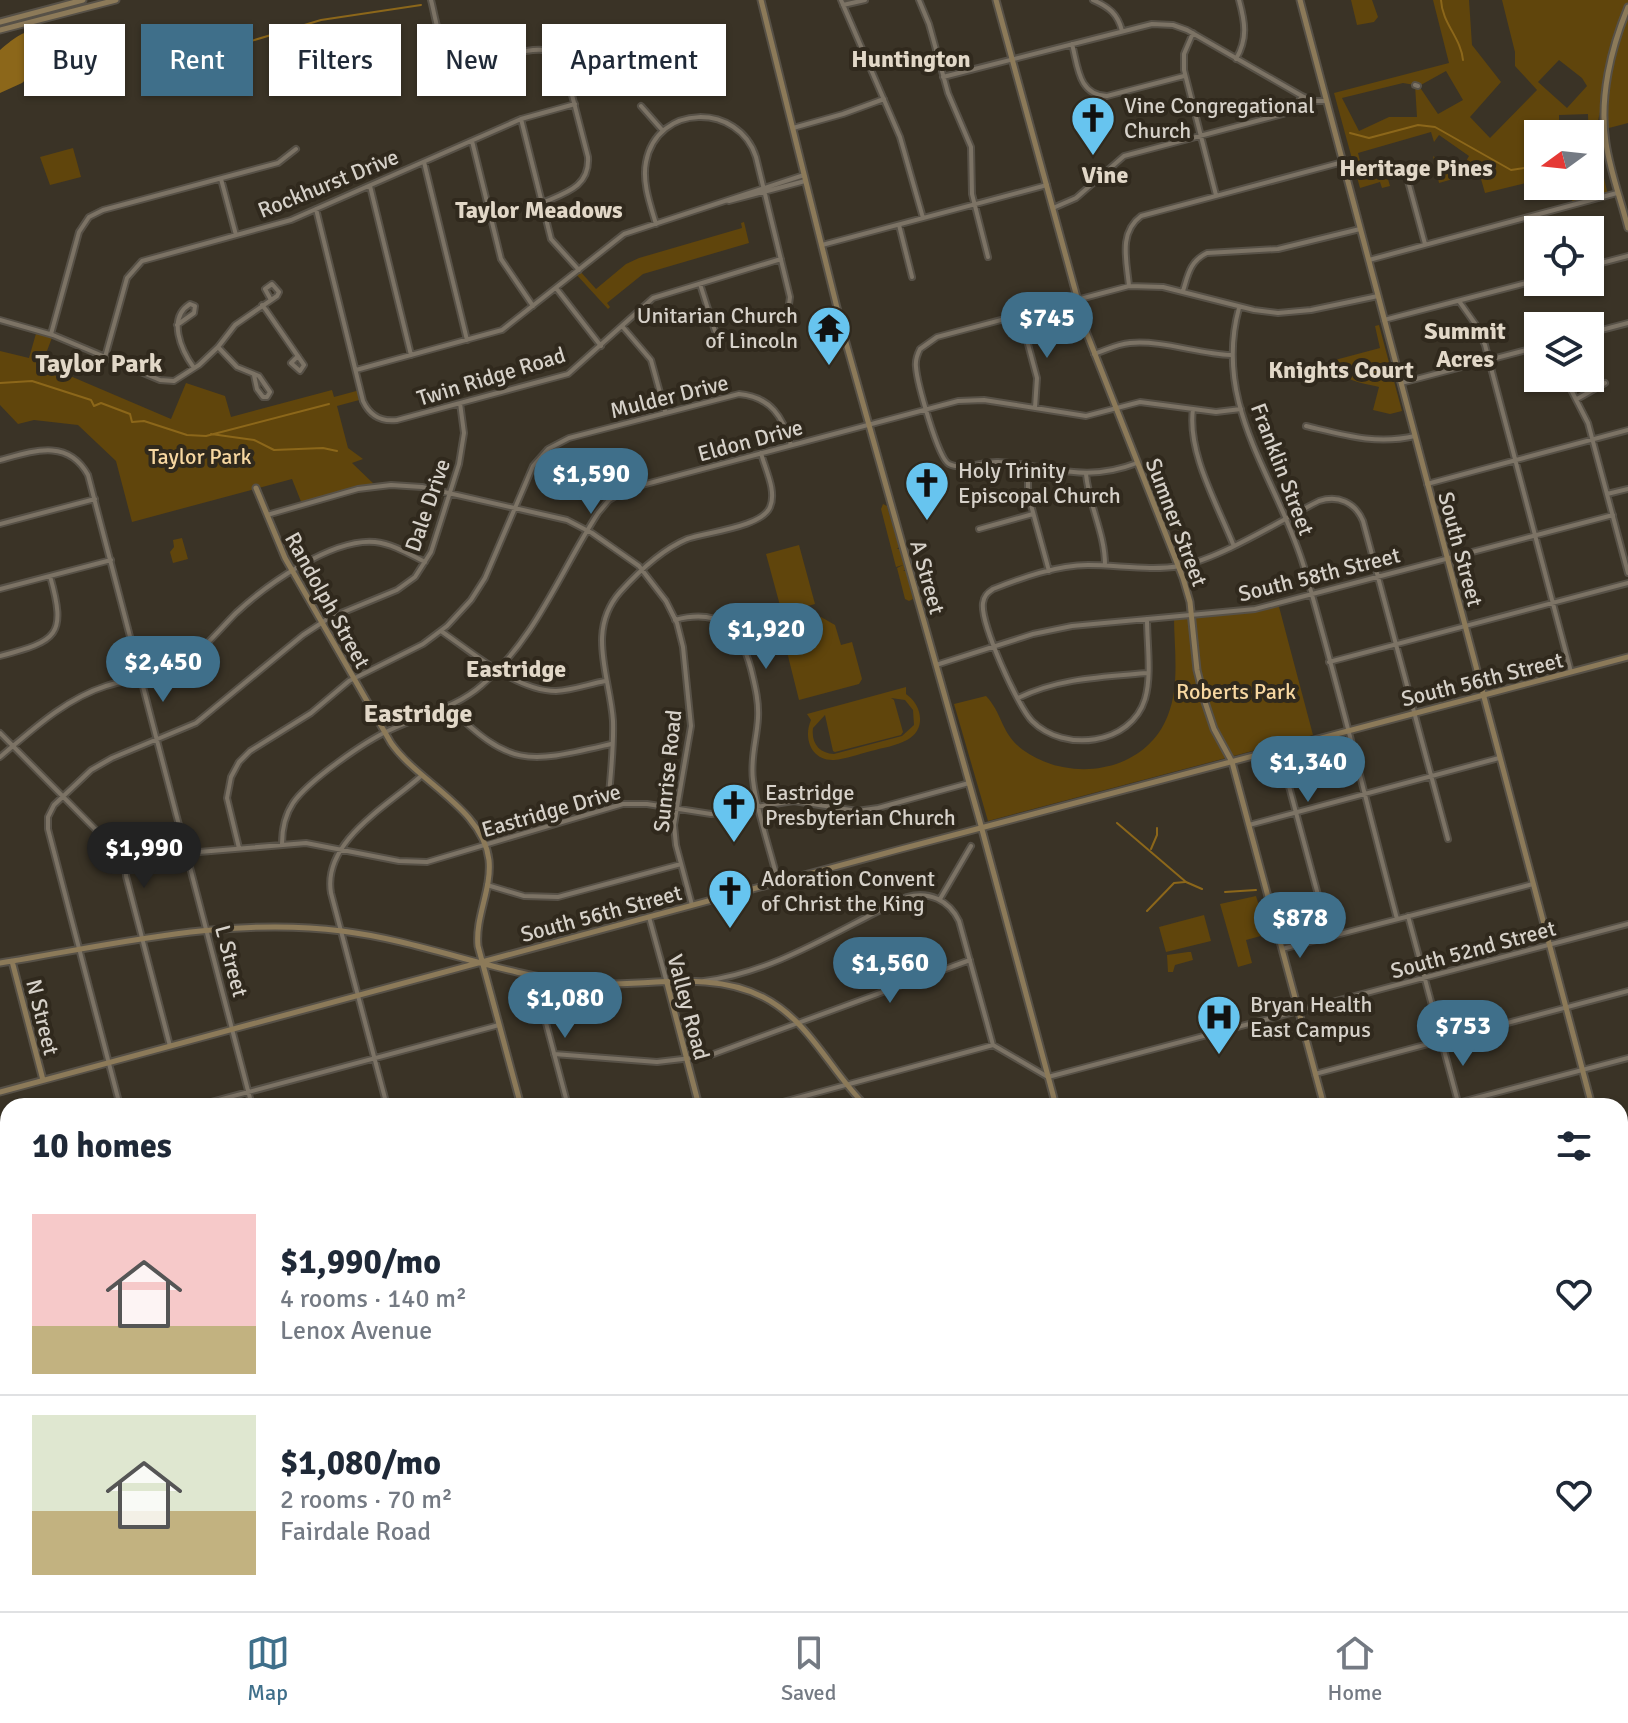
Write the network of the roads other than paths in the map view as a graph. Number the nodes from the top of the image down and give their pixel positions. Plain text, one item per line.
1 (83, 0) edge
2 (116, 0) edge
3 (431, 0) edge
4 (762, 0) edge
5 (865, 0) edge
6 (919, 0) edge
7 (997, 0) edge
8 (1093, 0) edge
9 (1239, 0) edge
10 (1300, 0) edge
11 (842, 3) edge
12 (1628, 7) edge
13 (0, 22) edge
14 (0, 30) edge
15 (1122, 31) junction
16 (1193, 33) junction
17 (1072, 44) junction
18 (1011, 59) junction
19 (1236, 59) junction
20 (1185, 76) junction
21 (943, 77) junction
22 (1302, 96) junction
23 (884, 99) junction
24 (1327, 101) junction
25 (575, 104) junction
26 (641, 106) dead end
27 (521, 119) junction
28 (793, 128) junction
29 (663, 131) junction
30 (1200, 136) junction
31 (472, 141) junction
32 (296, 149) dead end
33 (424, 162) junction
34 (1343, 162) junction
35 (221, 178) junction
36 (805, 178) junction
37 (1408, 181) dead end
38 (1047, 185) junction
39 (370, 186) junction
40 (764, 190) junction
41 (1618, 192) junction
42 (1216, 195) junction
43 (542, 203) junction
44 (974, 205) junction
45 (1053, 208) junction
46 (316, 209) junction
47 (923, 218) junction
48 (656, 224) junction
49 (899, 225) junction
50 (1628, 228) edge
51 (1360, 229) junction
52 (236, 235) junction
53 (1425, 244) junction
54 (822, 245) junction
55 (1628, 256) edge
56 (988, 257) dead end
57 (781, 259) junction
58 (1369, 260) junction
59 (1604, 262) edge
60 (579, 270) junction
61 (912, 277) dead end
62 (700, 283) junction
63 (1524, 284) edge
64 (1129, 286) junction
65 (556, 288) junction
66 (1183, 291) junction
67 (1378, 296) junction
68 (1077, 299) junction
69 (271, 300) dead end
70 (1459, 301) junction
71 (262, 305) junction
72 (533, 306) junction
73 (1239, 307) junction
74 (788, 312) dead end
75 (1020, 314) junction
76 (0, 320) edge
77 (1384, 320) junction
78 (1628, 323) edge
79 (177, 325) junction
80 (622, 326) junction
81 (1604, 329) edge
82 (715, 331) dead end
83 (51, 334) junction
84 (467, 340) junction
85 (601, 346) junction
86 (218, 347) junction
87 (1524, 351) edge
88 (1094, 354) junction
89 (411, 355) junction
90 (1231, 355) junction
91 (298, 356) dead end
92 (105, 357) junction
93 (1489, 360) junction
94 (194, 368) junction
95 (356, 370) junction
96 (254, 375) junction
97 (1401, 383) junction
98 (1605, 383) dead end
99 (1573, 392) edge
100 (1577, 399) junction
101 (460, 403) junction
102 (927, 408) junction
103 (1035, 408) junction
104 (1116, 409) junction
105 (1193, 409) junction
106 (1241, 409) junction
107 (665, 412) junction
108 (869, 424) junction
109 (1306, 426) dead end
110 (1628, 430) edge
111 (1415, 436) junction
112 (1593, 440) junction
113 (791, 445) junction
114 (761, 453) junction
115 (0, 460) edge
116 (1515, 460) junction
117 (1137, 463) junction
118 (1028, 466) junction
119 (1086, 474) junction
120 (1427, 484) junction
121 (256, 488) dead end
122 (1628, 489) edge
123 (450, 493) junction
124 (1607, 494) junction
125 (95, 499) junction
126 (515, 507) junction
127 (1033, 514) junction
128 (266, 515) junction
129 (1613, 515) junction
130 (1284, 519) junction
131 (0, 524) edge
132 (979, 529) dead end
133 (587, 530) junction
134 (1535, 535) junction
135 (1233, 544) junction
136 (1625, 552) edge
137 (1447, 559) junction
138 (111, 560) junction
139 (425, 562) junction
140 (1105, 565) junction
141 (1179, 566) junction
142 (643, 569) junction
143 (292, 570) junction
144 (1049, 571) junction
145 (1628, 573) edge
146 (50, 576) junction
147 (1378, 577) junction
148 (1628, 583) edge
149 (0, 589) edge
150 (1311, 595) junction
151 (1553, 603) junction
152 (1192, 615) junction
153 (1147, 619) junction
154 (675, 620) junction
155 (322, 623) junction
156 (1465, 627) junction
157 (441, 631) junction
158 (1396, 645) junction
159 (993, 647) junction
160 (0, 656) edge
161 (1628, 657) edge
162 (1329, 662) junction
163 (936, 665) junction
164 (498, 669) junction
165 (1147, 673) junction
166 (1572, 673) junction
167 (141, 677) junction
168 (354, 678) junction
169 (606, 681) junction
170 (1483, 696) junction
171 (1018, 698) junction
172 (448, 706) junction
173 (1414, 713) junction
174 (1347, 731) junction
175 (384, 732) junction
176 (0, 733) edge
177 (158, 739) junction
178 (612, 744) junction
179 (12, 746) junction
180 (1279, 749) junction
181 (0, 757) edge
182 (1499, 758) junction
183 (1232, 762) junction
184 (421, 776) junction
185 (1431, 776) junction
186 (969, 783) junction
187 (1364, 794) junction
188 (62, 797) junction
189 (758, 806) junction
190 (608, 808) junction
191 (675, 809) junction
192 (1296, 812) junction
193 (1249, 825) junction
194 (982, 828) junction
195 (182, 832) junction
196 (1448, 839) dead end
197 (125, 842) junction
198 (282, 844) junction
199 (486, 845) junction
200 (971, 846) dead end
201 (239, 848) junction
202 (343, 849) junction
203 (187, 853) junction
204 (681, 864) junction
205 (778, 882) junction
206 (1533, 884) junction
207 (487, 885) junction
208 (940, 899) junction
209 (692, 905) junction
210 (1408, 916) junction
211 (649, 917) junction
212 (1397, 919) junction
213 (1628, 924) edge
214 (207, 930) junction
215 (341, 930) junction
216 (1329, 937) junction
217 (143, 940) junction
218 (1549, 946) junction
219 (1282, 949) junction
220 (79, 950) junction
221 (448, 954) junction
222 (970, 960) junction
223 (12, 961) junction
224 (482, 962) junction
225 (0, 963) edge
226 (449, 971) junction
227 (748, 973) junction
228 (537, 976) junction
229 (1425, 978) junction
230 (702, 982) junction
231 (667, 983) junction
232 (747, 990) junction
233 (1628, 991) edge
234 (357, 995) junction
235 (1566, 1008) junction
236 (1298, 1011) junction
237 (800, 1024) junction
238 (499, 1025) junction
239 (232, 1029) junction
240 (1441, 1041) junction
241 (993, 1045) junction
242 (170, 1046) junction
243 (554, 1054) junction
244 (374, 1058) junction
245 (1628, 1058) edge
246 (687, 1060) junction
247 (108, 1062) junction
248 (1582, 1070) junction
249 (1315, 1074) junction
250 (1048, 1077) junction
251 (43, 1080) junction
252 (846, 1085) junction
253 (0, 1092) edge
254 (249, 1092) junction
255 (118, 1098) edge
256 (226, 1098) edge
257 (250, 1098) edge
258 (385, 1098) edge
259 (519, 1098) edge
260 (566, 1098) edge
261 (697, 1098) edge
262 (798, 1098) edge
263 (858, 1098) edge
264 (1054, 1098) edge
265 (1322, 1098) edge
266 (1456, 1098) edge
267 (1480, 1098) edge
268 (1590, 1098) edge

1 - 13 main road
2 - 14 main road
3 - 25 street
4 - 28 main road, A Street
5 - 11 street
6 - 21 street
7 - 18 main road, Sumner Street
8 - 15 street
9 - 19 street
10 - 24 main road, South Street
11 - 23 street
12 - 41 main road
15 - 16 street
15 - 17 street
16 - 19 street
16 - 20 street
17 - 18 street
17 - 20 street
18 - 21 street
18 - 38 main road, Sumner Street
19 - 22 street
20 - 30 street
21 - 44 street
22 - 24 street
22 - 30 street
23 - 28 street
23 - 47 street
24 - 34 main road, South Street
25 - 27 street, Rockhurst Drive
25 - 43 street
26 - 29 street
27 - 31 street, Rockhurst Drive
27 - 43 street
28 - 36 main road, A Street
29 - 40 street
29 - 48 street
30 - 42 street
30 - 45 street
31 - 33 street, Rockhurst Drive
31 - 72 street
32 - 35 street
33 - 39 street, Rockhurst Drive
33 - 84 street
34 - 42 street
34 - 51 main road, South Street
35 - 52 street
35 - 83 street
36 - 40 street
36 - 54 main road, A Street
37 - 53 street
38 - 44 street
38 - 45 main road, Sumner Street
39 - 46 street, Rockhurst Drive
39 - 89 street
40 - 48 street
40 - 57 street
41 - 50 main road
41 - 53 street
42 - 64 street
43 - 60 street
44 - 47 street
44 - 56 street
45 - 68 main road, Sumner Street
46 - 52 street, Rockhurst Drive
46 - 95 street
47 - 49 street
48 - 60 street
49 - 54 street
49 - 61 street
51 - 58 main road, South Street
51 - 66 street
52 - 92 street, Rockhurst Drive
53 - 58 street
54 - 108 main road, A Street
55 - 59 street
57 - 62 street, Twin Ridge Road
57 - 74 street
58 - 67 main road, South Street
60 - 65 street
62 - 80 street, Twin Ridge Road
62 - 82 street
63 - 70 street
64 - 66 street
64 - 68 street
65 - 72 street
65 - 85 street
66 - 73 street
67 - 73 street
67 - 77 main road, South Street
68 - 75 street
68 - 88 main road, Sumner Street
69 - 71 street
70 - 77 street
70 - 93 street
71 - 86 street
71 - 91 street
72 - 84 street
73 - 90 street, Franklin Street
75 - 102 street
75 - 103 street
76 - 83 street
77 - 97 main road, South Street
78 - 81 street
79 - 79 street
79 - 94 street
80 - 85 street, Twin Ridge Road
80 - 107 street
83 - 92 street
84 - 89 street
85 - 101 street, Twin Ridge Road
86 - 94 street
86 - 96 street
87 - 93 street
88 - 90 street
88 - 104 main road, Sumner Street
89 - 95 street
90 - 106 street, Franklin Street
92 - 94 street
93 - 97 street
93 - 116 street
95 - 101 street, Twin Ridge Road
96 - 96 street
97 - 111 main road, South Street
98 - 100 street
99 - 100 street
100 - 112 street
101 - 123 street, Dale Drive
102 - 103 street, Eldon Drive
102 - 108 street, Eldon Drive
102 - 118 street
103 - 104 street, Eldon Drive
104 - 105 street, Eldon Drive
104 - 117 main road, Sumner Street
105 - 106 street, Eldon Drive
105 - 135 street
106 - 130 street, Franklin Street
107 - 113 street, Mulder Drive
107 - 126 street, Mulder Drive
108 - 113 street, Eldon Drive
108 - 163 main road, A Street
109 - 111 street
110 - 112 street
111 - 120 main road, South Street
112 - 116 street
112 - 124 street
113 - 114 street, Eldon Drive
114 - 133 street, Eldon Drive
114 - 142 street
115 - 125 street, L Street
116 - 120 street
116 - 134 street
117 - 119 street
117 - 141 main road, Sumner Street
118 - 119 street
118 - 127 street
119 - 140 street
120 - 137 main road, South Street
121 - 128 main road, Randolph Street
122 - 124 street
123 - 126 street, Sunrise Road
123 - 128 street, Sunrise Road
123 - 139 street, Dale Drive
124 - 129 street
125 - 131 street
125 - 138 street, L Street
126 - 133 street, Sunrise Road
126 - 157 street, Mulder Drive
127 - 132 street
127 - 144 street
128 - 143 main road, Randolph Street
129 - 134 street, South 58th Street
129 - 136 street
130 - 135 street
130 - 147 street
130 - 150 street, Franklin Street
133 - 142 street, Sunrise Road
133 - 164 street, Eldon Drive
134 - 137 street, South 58th Street
134 - 151 street
135 - 141 street
136 - 145 street
137 - 147 street, South 58th Street
137 - 156 main road, South Street
138 - 146 street
138 - 167 street, L Street
139 - 143 street
139 - 155 street, Dale Drive
140 - 141 street
140 - 144 street
141 - 152 main road, Sumner Street
142 - 154 street, Sunrise Road
142 - 169 street
143 - 155 main road, Randolph Street
143 - 167 street
144 - 159 street
146 - 149 street
146 - 160 street
147 - 150 street, South 58th Street
147 - 158 street
148 - 151 street
150 - 152 street, South 58th Street
150 - 162 street, Franklin Street
151 - 156 street
151 - 166 street
152 - 153 street, South 58th Street
152 - 183 main road, Sumner Street
153 - 159 street, South 58th Street
153 - 165 street
154 - 189 street
154 - 191 street, Sunrise Road
155 - 168 main road, Randolph Street
155 - 177 street, Dale Drive
156 - 158 street
156 - 170 main road, South Street
157 - 164 street
157 - 168 street, Mulder Drive
158 - 162 street
158 - 173 street
159 - 163 street, South 58th Street
159 - 171 street
161 - 166 main road, South 56th Street
162 - 174 street, Franklin Street
163 - 186 main road, A Street
164 - 169 street
164 - 172 street, Eldon Drive
165 - 171 street
165 - 171 street
166 - 170 main road, South 56th Street
167 - 177 street, L Street
167 - 179 street
168 - 175 main road, Randolph Street
168 - 201 street, Mulder Drive
169 - 178 street
170 - 173 main road, South 56th Street
170 - 182 main road, South Street
172 - 175 street, Eldon Drive
172 - 178 street
173 - 174 main road, South 56th Street
173 - 185 street
174 - 180 main road, South 56th Street
174 - 187 street, Franklin Street
175 - 184 main road, Randolph Street
175 - 198 street, Eldon Drive
176 - 179 street
177 - 188 street, Dale Drive
177 - 195 street, L Street
178 - 190 street
179 - 181 street
179 - 188 street
180 - 183 main road, South 56th Street
180 - 192 street
182 - 185 street
182 - 206 main road, South Street
183 - 193 main road, Sumner Street
183 - 194 main road, South 56th Street
184 - 199 main road, Randolph Street
184 - 202 street
185 - 187 street
185 - 196 street
186 - 189 street, Eastridge Drive
186 - 194 main road, A Street
187 - 192 street
187 - 212 street, Franklin Street
188 - 197 street
188 - 220 street
189 - 191 street, Eastridge Drive
189 - 205 street
190 - 191 street, Eastridge Drive
190 - 199 street, Eastridge Drive
191 - 204 street, Sunrise Road
192 - 193 street
192 - 216 street
193 - 219 main road, Sumner Street
194 - 205 main road, South 56th Street
194 - 250 main road, A Street
195 - 197 street
195 - 203 street, L Street
197 - 217 street
198 - 201 street, Eastridge Drive
198 - 202 street, Eastridge Drive
199 - 202 street, Eastridge Drive
199 - 207 main road
200 - 208 street
201 - 203 street, Eastridge Drive
202 - 215 street
203 - 214 street, L Street
204 - 207 street
204 - 209 street, Sunrise Road
205 - 209 main road, South 56th Street
206 - 210 street
206 - 218 main road, South Street
207 - 224 main road
208 - 222 street
208 - 227 street
209 - 211 main road, South 56th Street
210 - 212 street
210 - 229 street
211 - 224 main road, South 56th Street
211 - 231 street, Valley Road
212 - 216 street
213 - 218 street, South 52nd Street
214 - 215 main road
214 - 217 main road
214 - 239 street, L Street
215 - 221 main road
215 - 234 street
216 - 219 street
217 - 220 main road
217 - 242 street
218 - 229 street, South 52nd Street
218 - 235 main road, South Street
219 - 236 main road, Sumner Street
220 - 223 main road
220 - 247 street
221 - 224 main road
221 - 226 main road
222 - 237 street
222 - 241 street
223 - 225 main road
223 - 251 main road, N Street
224 - 226 main road, South 56th Street
224 - 228 main road
224 - 238 main road
226 - 234 main road, South 56th Street
227 - 230 street
227 - 232 street
228 - 231 main road
228 - 243 street
229 - 236 street, South 52nd Street
229 - 240 street
230 - 231 main road
230 - 232 main road
231 - 246 main road, Valley Road
232 - 237 main road
233 - 235 street
234 - 239 main road, South 56th Street
234 - 244 street
235 - 240 street
235 - 248 main road, South Street
236 - 249 main road, Sumner Street
236 - 250 street, South 52nd Street
237 - 246 street
237 - 252 main road
238 - 244 street
238 - 259 main road
239 - 242 main road, South 56th Street
239 - 254 street, L Street
240 - 249 street
240 - 266 street
241 - 250 street
241 - 252 street
242 - 247 main road, South 56th Street
243 - 246 street
243 - 260 street
244 - 254 street
244 - 258 street
245 - 248 street
246 - 261 main road, Valley Road
247 - 251 main road, South 56th Street
247 - 255 street
248 - 267 street
248 - 268 main road, South Street
249 - 265 main road, Sumner Street
250 - 264 main road, A Street
251 - 253 main road, South 56th Street
252 - 262 street
252 - 263 main road
254 - 256 street
254 - 257 street, L Street

